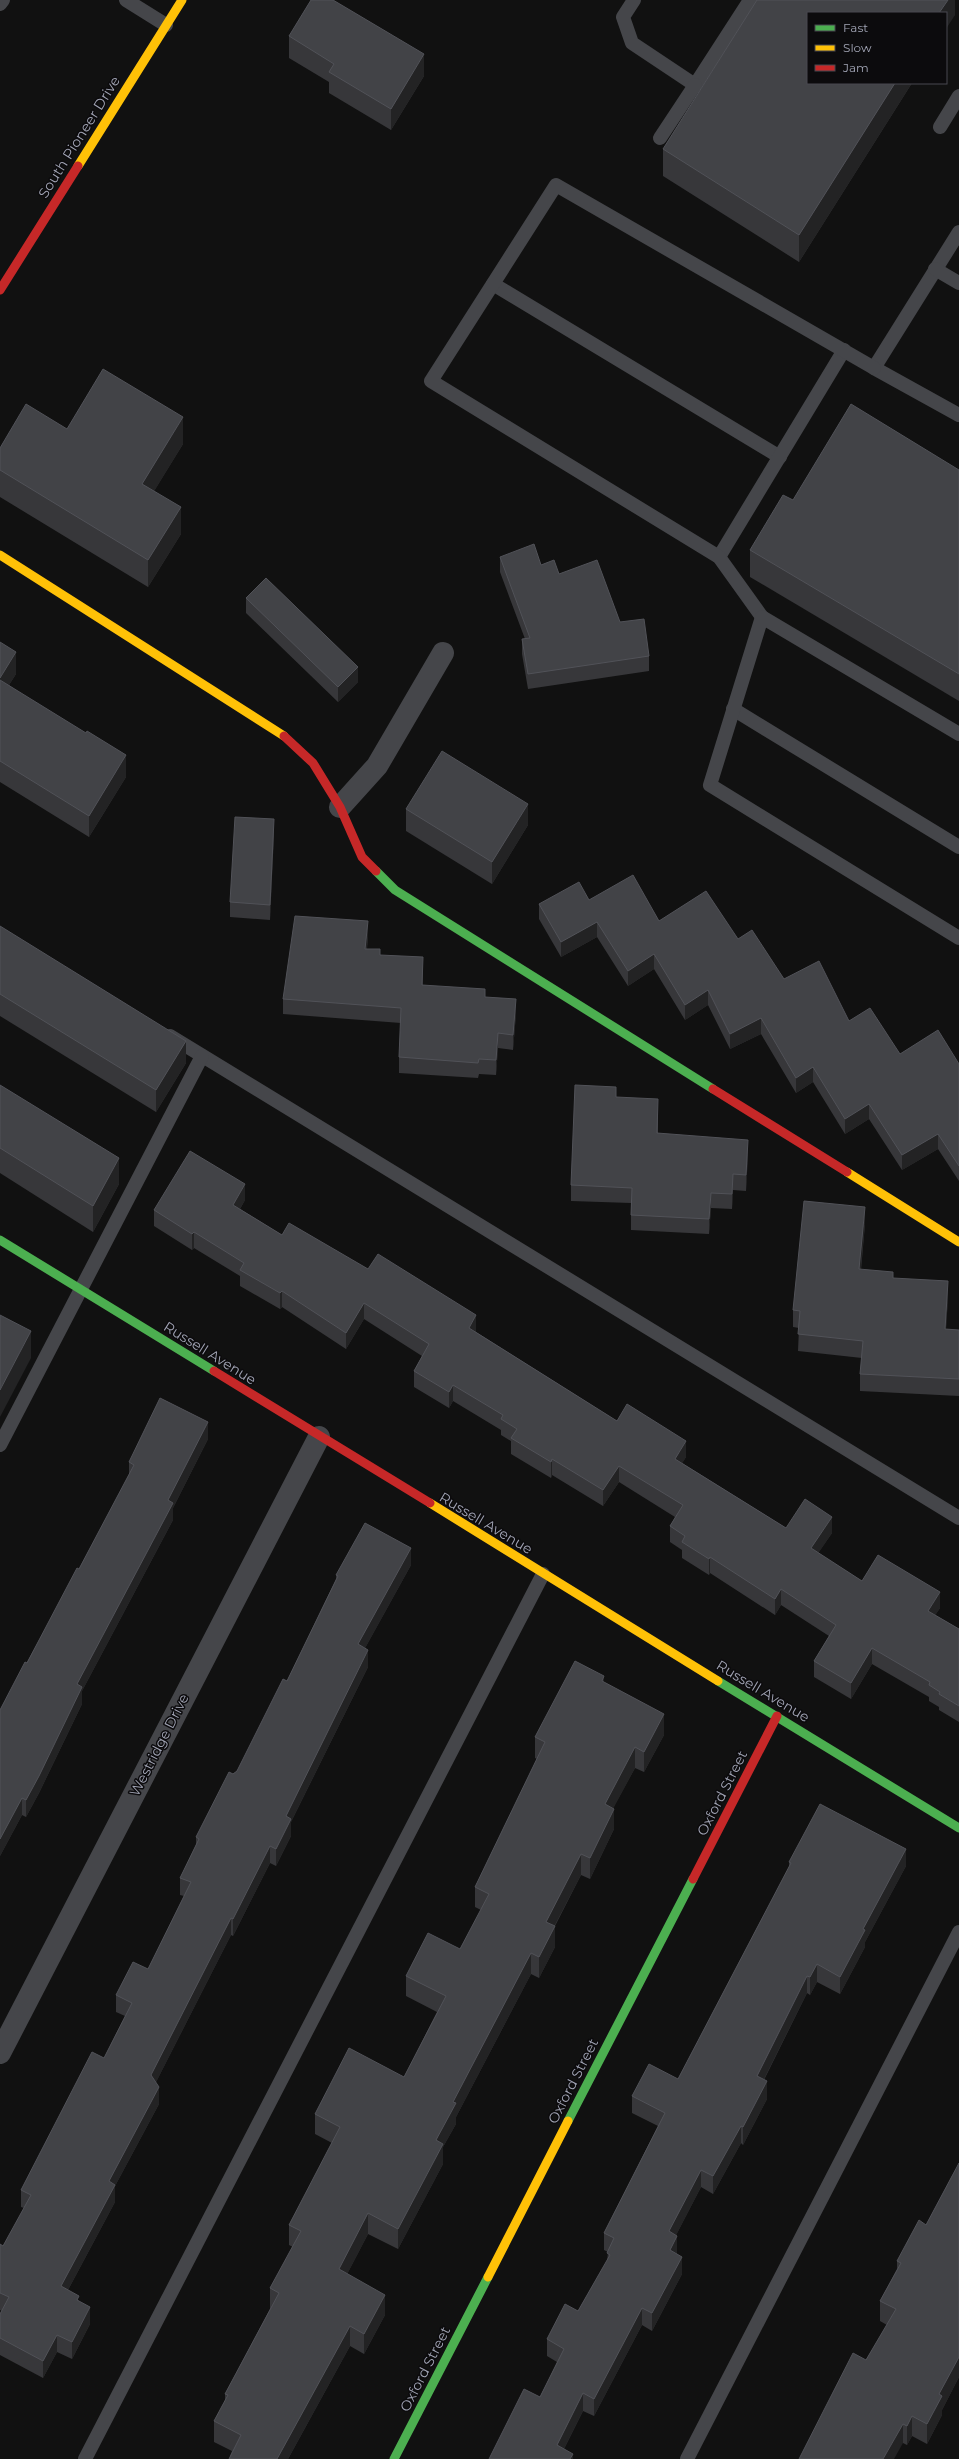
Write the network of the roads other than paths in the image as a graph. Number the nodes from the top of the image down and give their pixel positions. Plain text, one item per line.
1 (3, 0) edge
2 (126, 0) edge
3 (182, 0) edge
4 (634, 0) edge
5 (750, 0) edge
6 (0, 4) edge
7 (166, 25) junction
8 (695, 85) junction
9 (959, 96) edge
10 (940, 127) dead end
11 (660, 138) dead end
12 (959, 232) edge
13 (935, 269) junction
14 (959, 283) edge
15 (493, 284) junction
16 (0, 290) edge
17 (844, 350) junction
18 (874, 368) junction
19 (959, 416) edge
20 (780, 456) junction
21 (0, 555) edge
22 (720, 557) junction
23 (762, 617) junction
24 (443, 652) dead end
25 (733, 709) junction
26 (959, 734) edge
27 (340, 807) junction
28 (959, 847) edge
29 (959, 938) edge
30 (161, 1031) edge
31 (202, 1056) junction
32 (0, 1240) edge
33 (959, 1242) edge
34 (80, 1289) junction
35 (319, 1437) junction
36 (0, 1445) edge
37 (959, 1518) edge
38 (543, 1574) junction
39 (777, 1716) junction
40 (959, 1828) edge
41 (959, 1932) edge
42 (0, 2053) edge
43 (85, 2459) edge
44 (394, 2459) edge
45 (688, 2459) edge

1 - 6 lane
2 - 7 lane
3 - 7 street, South Pioneer Drive
4 - 8 lane
5 - 8 lane
7 - 16 street, South Pioneer Drive
8 - 11 lane
9 - 10 lane
12 - 13 lane
13 - 14 lane
13 - 18 lane
15 - 17 lane
15 - 20 lane
15 - 22 lane
17 - 18 lane
17 - 20 lane
18 - 19 lane
20 - 22 lane
21 - 27 street
22 - 23 lane
23 - 25 lane
23 - 26 lane
24 - 27 street
25 - 28 lane
25 - 29 lane
27 - 33 street
30 - 31 lane
31 - 34 lane
31 - 37 lane
32 - 34 street, Russell Avenue
34 - 35 street, Russell Avenue
34 - 36 lane
35 - 38 street, Russell Avenue
35 - 42 street, Westridge Drive
38 - 39 street, Russell Avenue
38 - 43 lane
39 - 40 street, Russell Avenue
39 - 44 street, Oxford Street
41 - 45 lane

